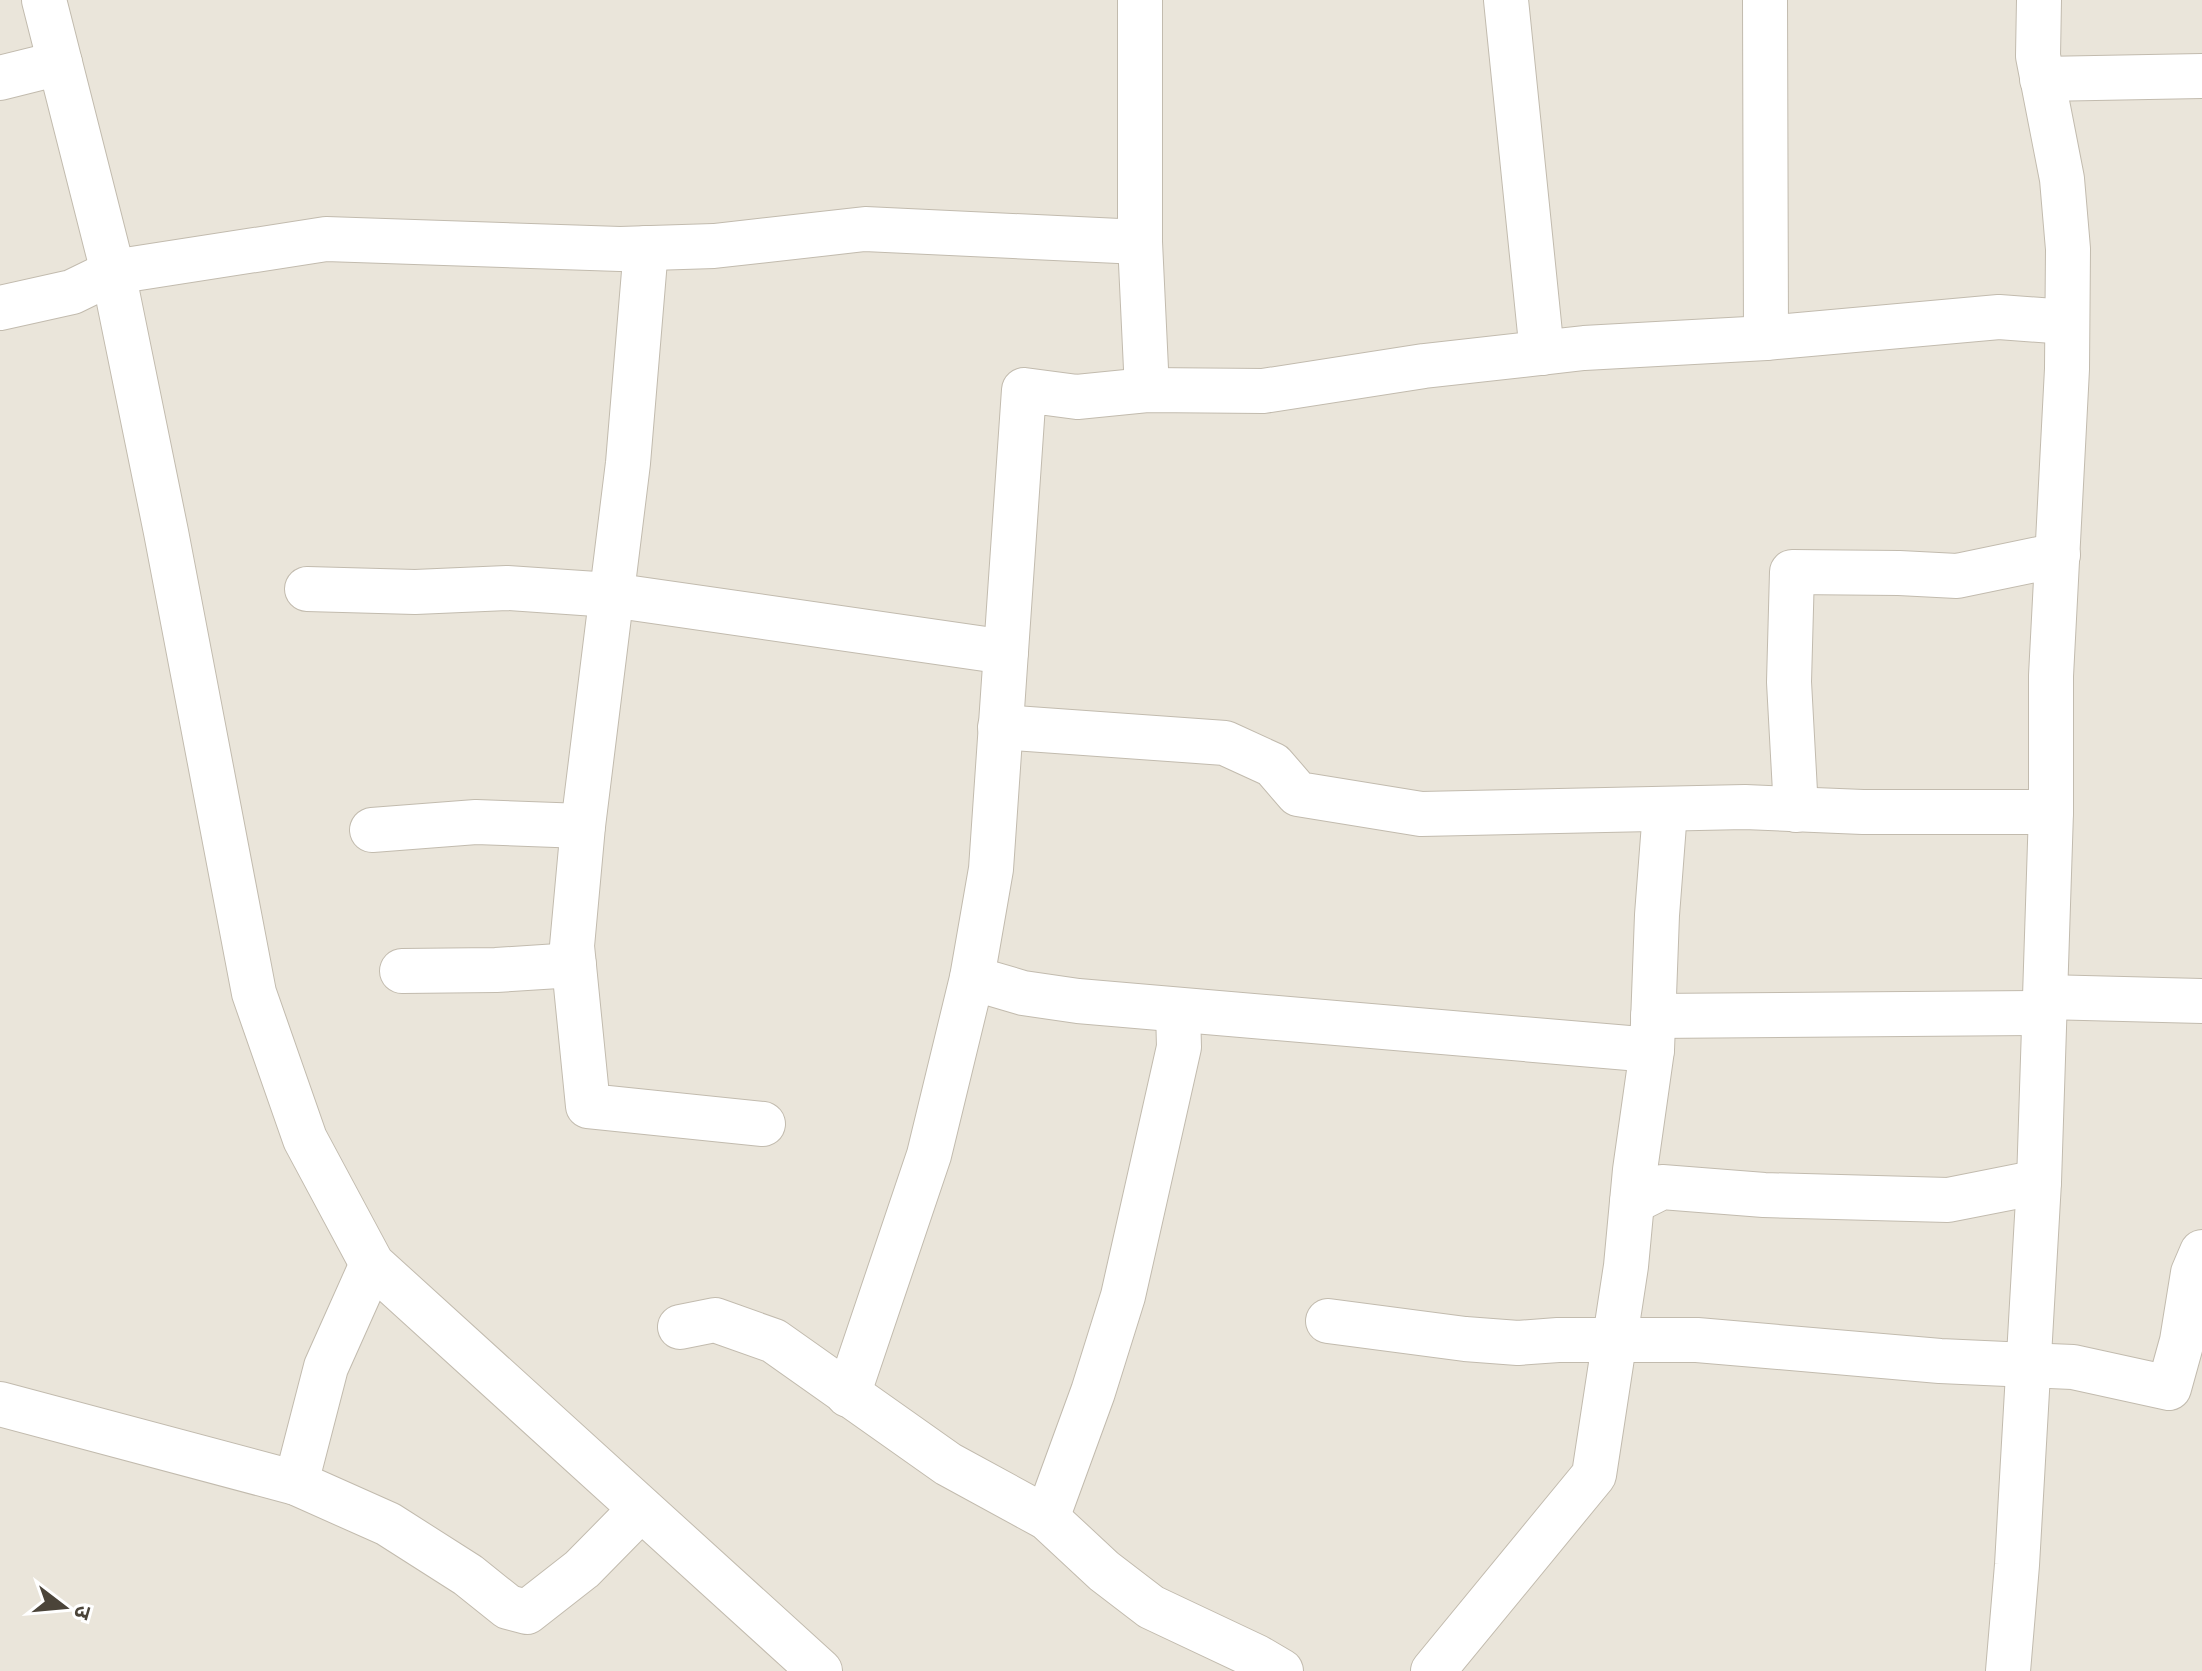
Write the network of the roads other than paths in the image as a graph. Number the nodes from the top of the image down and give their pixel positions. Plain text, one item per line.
1 (44, 0) edge
2 (1140, 0) edge
3 (1506, 0) edge
4 (1765, 0) edge
5 (2039, 0) edge
6 (60, 63) junction
7 (2202, 76) edge
8 (0, 78) edge
9 (2042, 79) junction
10 (1140, 242) junction
11 (646, 248) junction
12 (113, 272) junction
13 (0, 308) edge
14 (2067, 322) junction
15 (1766, 338) junction
16 (1542, 353) junction
17 (1147, 390) junction
18 (2058, 555) junction
19 (307, 589) dead end
20 (611, 595) junction
21 (1006, 652) junction
22 (1000, 727) junction
23 (1796, 810) junction
24 (1665, 811) junction
25 (2051, 812) junction
26 (583, 826) junction
27 (372, 830) dead end
28 (574, 965) junction
29 (402, 971) dead end
30 (972, 978) junction
31 (2202, 1001) edge
32 (2044, 1005) junction
33 (1178, 1010) junction
34 (1653, 1033) junction
35 (763, 1124) dead end
36 (2039, 1182) junction
37 (1632, 1202) junction
38 (2202, 1252) edge
39 (372, 1264) junction
40 (1328, 1321) dead end
41 (680, 1327) dead end
42 (1615, 1342) junction
43 (2029, 1365) junction
44 (848, 1395) junction
45 (0, 1404) edge
46 (296, 1483) junction
47 (641, 1509) junction
48 (1047, 1518) junction
49 (820, 1671) edge
50 (1281, 1671) edge
51 (1433, 1671) edge
52 (2008, 1671) edge

1 - 6 street
2 - 10 street
3 - 16 street
4 - 15 street
5 - 9 street
6 - 8 street
6 - 12 street
7 - 9 street
9 - 14 street
10 - 11 street
10 - 17 street
11 - 12 street
11 - 20 street
12 - 13 street
12 - 39 street
14 - 15 street
14 - 18 street
15 - 16 street
16 - 17 street
17 - 21 street
18 - 23 street
18 - 25 street
19 - 20 street
20 - 21 street
20 - 26 street
21 - 22 street
22 - 24 street
22 - 30 street
23 - 24 street
23 - 25 street
24 - 34 street
25 - 32 street
26 - 27 street
26 - 28 street
28 - 29 street
28 - 35 street
30 - 33 street
30 - 44 street
31 - 32 street
32 - 34 street
32 - 36 street
33 - 34 street
33 - 48 street
34 - 37 street
36 - 37 street
36 - 43 street
37 - 42 street
38 - 43 street
39 - 46 street
39 - 47 street
40 - 42 street
41 - 44 street
42 - 43 street
42 - 51 street
43 - 52 street
44 - 48 street
45 - 46 street
46 - 47 street
47 - 49 street
48 - 50 street

